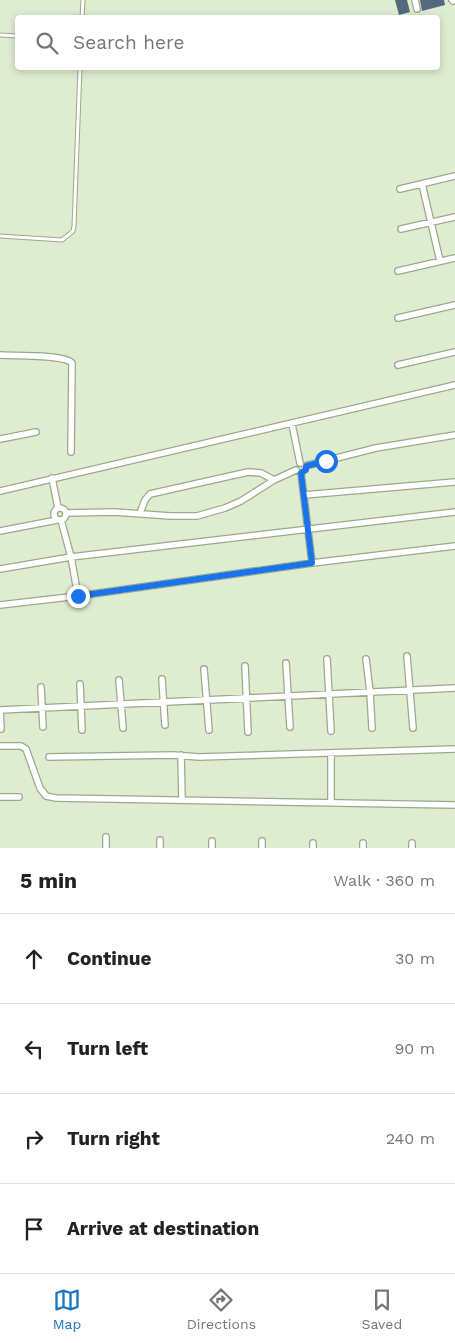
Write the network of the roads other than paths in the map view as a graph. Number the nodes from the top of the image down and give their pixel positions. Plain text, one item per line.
1 (83, 0) edge
2 (415, 0) edge
3 (417, 9) dead end
4 (82, 15) edge
5 (0, 35) edge
6 (15, 36) edge
7 (80, 70) edge
8 (455, 176) edge
9 (422, 184) junction
10 (400, 189) dead end
11 (455, 217) edge
12 (431, 223) junction
13 (401, 229) dead end
14 (0, 236) edge
15 (455, 258) edge
16 (440, 261) junction
17 (398, 271) dead end
18 (455, 305) edge
19 (398, 318) dead end
20 (455, 352) edge
21 (0, 354) edge
22 (398, 365) dead end
23 (455, 386) edge
24 (292, 424) junction
25 (36, 432) dead end
26 (455, 435) edge
27 (0, 439) edge
28 (71, 452) dead end
29 (303, 465) junction
30 (299, 472) junction
31 (52, 478) junction
32 (274, 480) junction
33 (455, 482) edge
34 (0, 491) edge
35 (304, 495) junction
36 (58, 508) junction
37 (455, 512) edge
38 (140, 513) junction
39 (66, 514) junction
40 (59, 520) junction
41 (308, 529) junction
42 (0, 531) edge
43 (455, 546) edge
44 (71, 557) junction
45 (312, 563) junction
46 (0, 568) edge
47 (78, 596) junction
48 (0, 605) edge
49 (407, 656) dead end
50 (327, 660) dead end
51 (366, 660) dead end
52 (286, 663) dead end
53 (245, 666) dead end
54 (204, 669) dead end
55 (162, 679) dead end
56 (119, 680) dead end
57 (80, 684) dead end
58 (40, 687) dead end
59 (455, 688) edge
60 (411, 690) junction
61 (370, 692) junction
62 (329, 694) junction
63 (288, 696) junction
64 (247, 698) junction
65 (206, 700) junction
66 (164, 702) junction
67 (122, 704) junction
68 (80, 706) junction
69 (42, 708) junction
70 (165, 725) dead end
71 (43, 727) dead end
72 (290, 727) dead end
73 (123, 728) dead end
74 (372, 728) dead end
75 (413, 728) dead end
76 (1, 729) dead end
77 (82, 730) dead end
78 (209, 730) dead end
79 (331, 731) dead end
80 (248, 732) dead end
81 (0, 746) edge
82 (455, 749) edge
83 (331, 753) junction
84 (181, 755) junction
85 (49, 757) dead end
86 (0, 797) edge
87 (19, 797) dead end
88 (182, 800) junction
89 (331, 803) junction
90 (455, 805) edge
91 (106, 837) dead end
92 (160, 840) dead end
93 (212, 841) dead end
94 (106, 848) edge
95 (160, 848) edge
96 (212, 848) edge

1 - 4 lane
2 - 3 street
5 - 6 lane
7 - 14 lane
8 - 9 street
9 - 10 street
9 - 12 street
11 - 12 street
12 - 13 street
12 - 16 street
15 - 16 street
16 - 17 street
18 - 19 street
20 - 22 street
21 - 28 street
23 - 24 street
24 - 29 street
24 - 31 street
25 - 27 street
26 - 29 street
29 - 30 street
30 - 32 street
30 - 35 street
31 - 34 street
31 - 36 street
32 - 38 street
32 - 38 street
33 - 35 street
35 - 41 street
36 - 39 street
36 - 40 street
37 - 41 street
38 - 39 street
39 - 40 street
40 - 42 street
40 - 44 street
41 - 44 street
41 - 45 street
43 - 45 street
44 - 46 street
44 - 47 street
45 - 47 street
47 - 48 street
49 - 60 street
50 - 62 street
51 - 61 street
52 - 63 street
53 - 64 street
54 - 65 street
55 - 66 street
56 - 67 street
57 - 68 street
58 - 69 street
59 - 60 street
60 - 61 street
60 - 75 street
61 - 62 street
61 - 74 street
62 - 63 street
62 - 79 street
63 - 64 street
63 - 72 street
64 - 65 street
64 - 80 street
65 - 66 street
65 - 78 street
66 - 67 street
66 - 70 street
67 - 68 street
67 - 73 street
68 - 69 street
68 - 77 street
69 - 71 street
69 - 76 street
81 - 88 street
82 - 83 street
83 - 84 street
83 - 89 street
84 - 85 street
84 - 88 street
86 - 87 street
88 - 89 street
89 - 90 street
91 - 94 street
92 - 95 street
93 - 96 street

